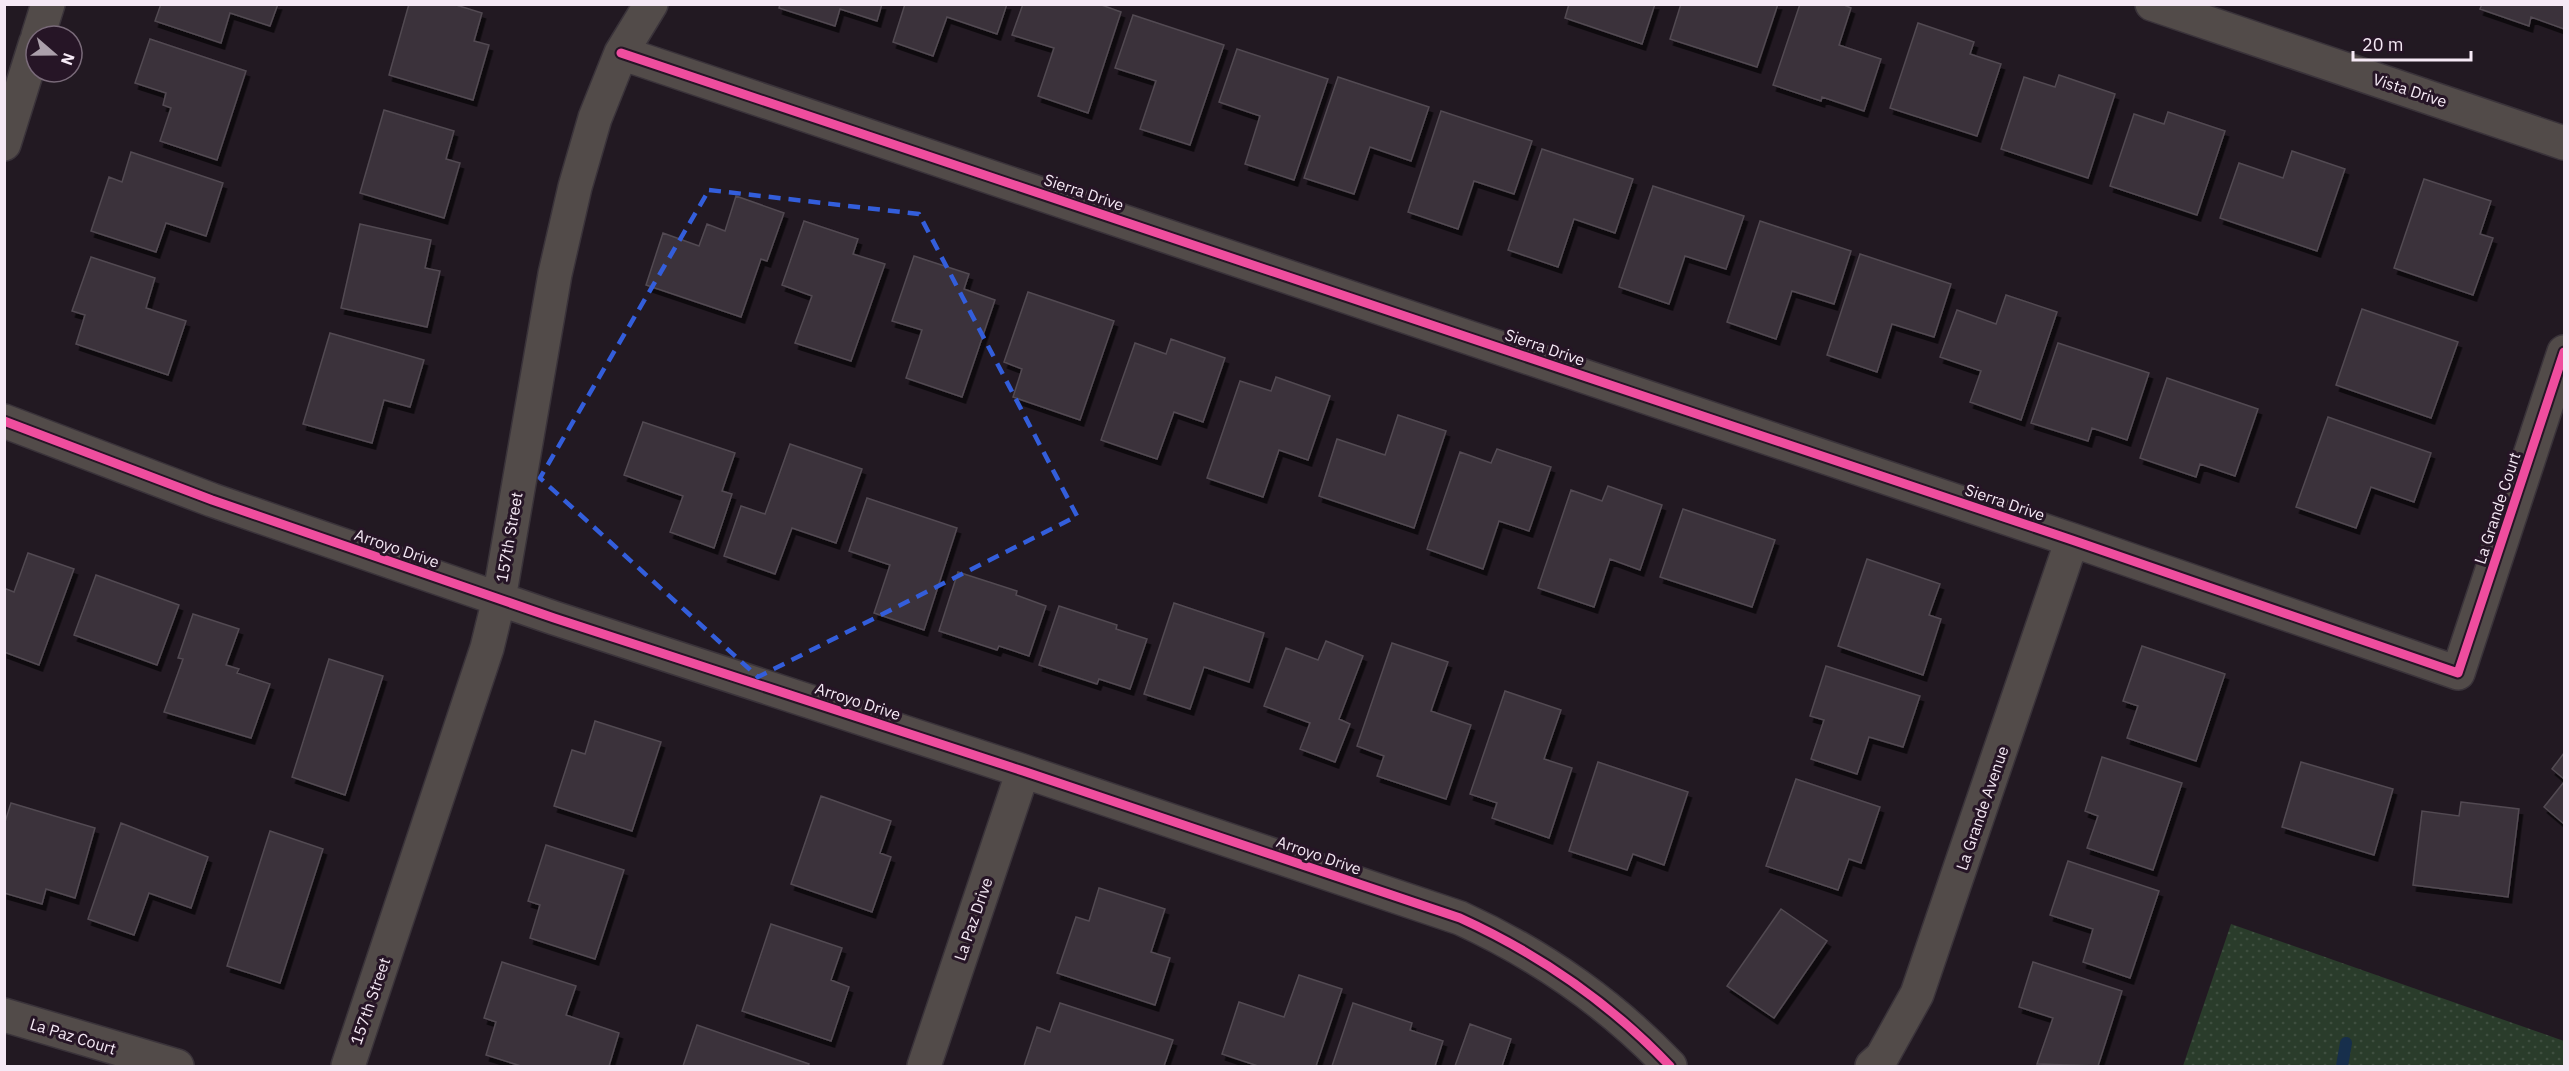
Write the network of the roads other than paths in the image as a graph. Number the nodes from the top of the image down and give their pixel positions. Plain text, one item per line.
1 (48, 4) edge
2 (651, 4) edge
3 (2152, 4) edge
4 (42, 24) edge
5 (621, 53) junction
6 (24, 80) edge
7 (2565, 143) edge
8 (4, 144) edge
9 (2565, 352) edge
10 (4, 421) edge
11 (2072, 540) junction
12 (499, 599) junction
13 (2458, 673) joint
14 (1023, 771) junction
15 (4, 1015) edge
16 (177, 1066) edge
17 (348, 1066) edge
18 (924, 1066) edge
19 (1670, 1066) edge
20 (1872, 1066) edge

1 - 4 street
2 - 5 street, 157th Street
3 - 7 street, Vista Drive
5 - 11 street, Sierra Drive
5 - 12 street, 157th Street
6 - 8 street
9 - 13 street, La Grande Court
10 - 12 street, Arroyo Drive
11 - 13 street, Sierra Drive
11 - 20 street, La Grande Avenue
12 - 14 street, Arroyo Drive
12 - 17 street, 157th Street
14 - 18 street, La Paz Drive
14 - 19 street, Arroyo Drive
15 - 16 street, La Paz Court

